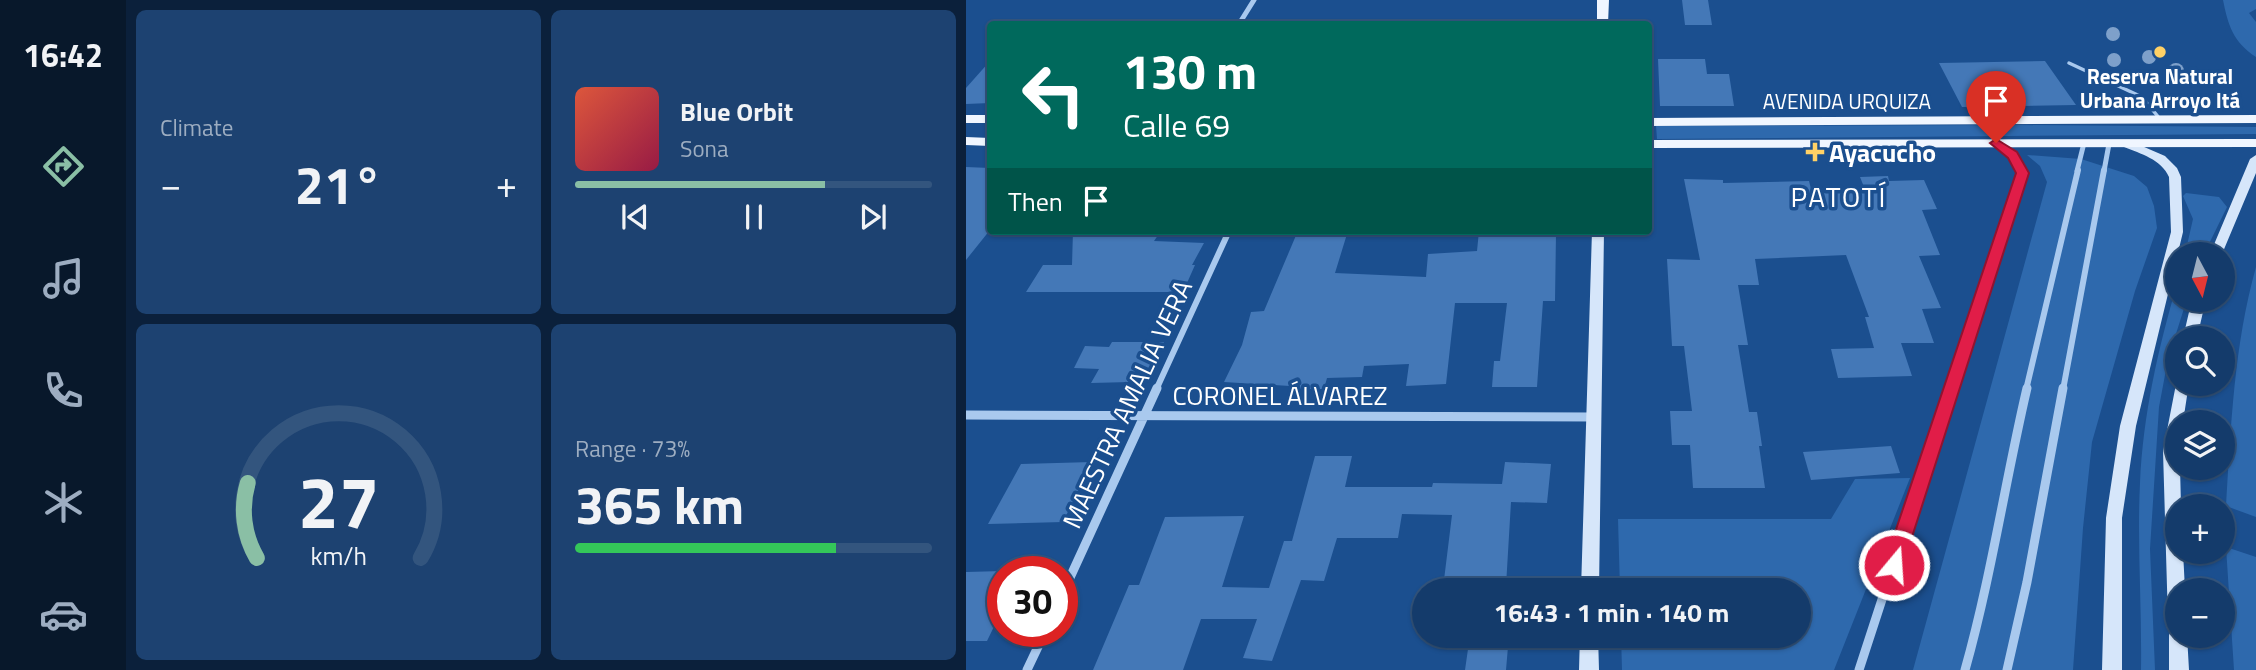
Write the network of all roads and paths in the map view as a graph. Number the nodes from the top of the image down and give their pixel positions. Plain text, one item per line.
1 (1254, 0) edge
2 (1603, 0) edge
3 (1240, 21) edge
4 (1603, 21) edge
5 (2070, 64) dead end
6 (966, 119) edge
7 (987, 119) edge
8 (2256, 119) edge
9 (2162, 121) junction
10 (1652, 122) edge
11 (966, 141) edge
12 (987, 142) edge
13 (1996, 143) junction
14 (2084, 143) junction
15 (2256, 143) edge
16 (1652, 144) edge
17 (2109, 144) junction
18 (2128, 144) junction
19 (2256, 159) edge
20 (1227, 235) edge
21 (1598, 235) edge
22 (2221, 242) edge
23 (2180, 396) edge
24 (966, 415) edge
25 (1145, 416) junction
26 (1594, 417) junction
27 (1078, 560) edge
28 (1590, 578) edge
29 (2175, 578) edge
30 (1038, 647) edge
31 (1590, 648) edge
32 (2178, 648) edge
33 (1027, 670) edge
34 (1589, 670) edge
35 (1859, 670) edge
36 (1965, 670) edge
37 (2007, 670) edge
38 (2112, 670) edge
39 (2179, 670) edge

1 - 3 street
2 - 4 main road
5 - 9 lane
6 - 7 main road
8 - 9 main road, AVENIDA URQUIZA
9 - 10 main road, AVENIDA URQUIZA
11 - 12 main road
13 - 14 main road, AVENIDA URQUIZA
13 - 16 main road, AVENIDA URQUIZA
13 - 35 street
14 - 17 main road, AVENIDA URQUIZA
14 - 36 street
15 - 18 main road, AVENIDA URQUIZA
17 - 18 main road, AVENIDA URQUIZA
17 - 37 street
18 - 38 main road
19 - 22 main road
20 - 25 street, MAESTRA AMALIA VERA
21 - 26 main road
23 - 29 main road
24 - 25 street, CORONEL ÁLVAREZ
25 - 26 street, CORONEL ÁLVAREZ
25 - 27 street, MAESTRA AMALIA VERA
26 - 28 main road
30 - 33 street
31 - 34 main road
32 - 39 main road

